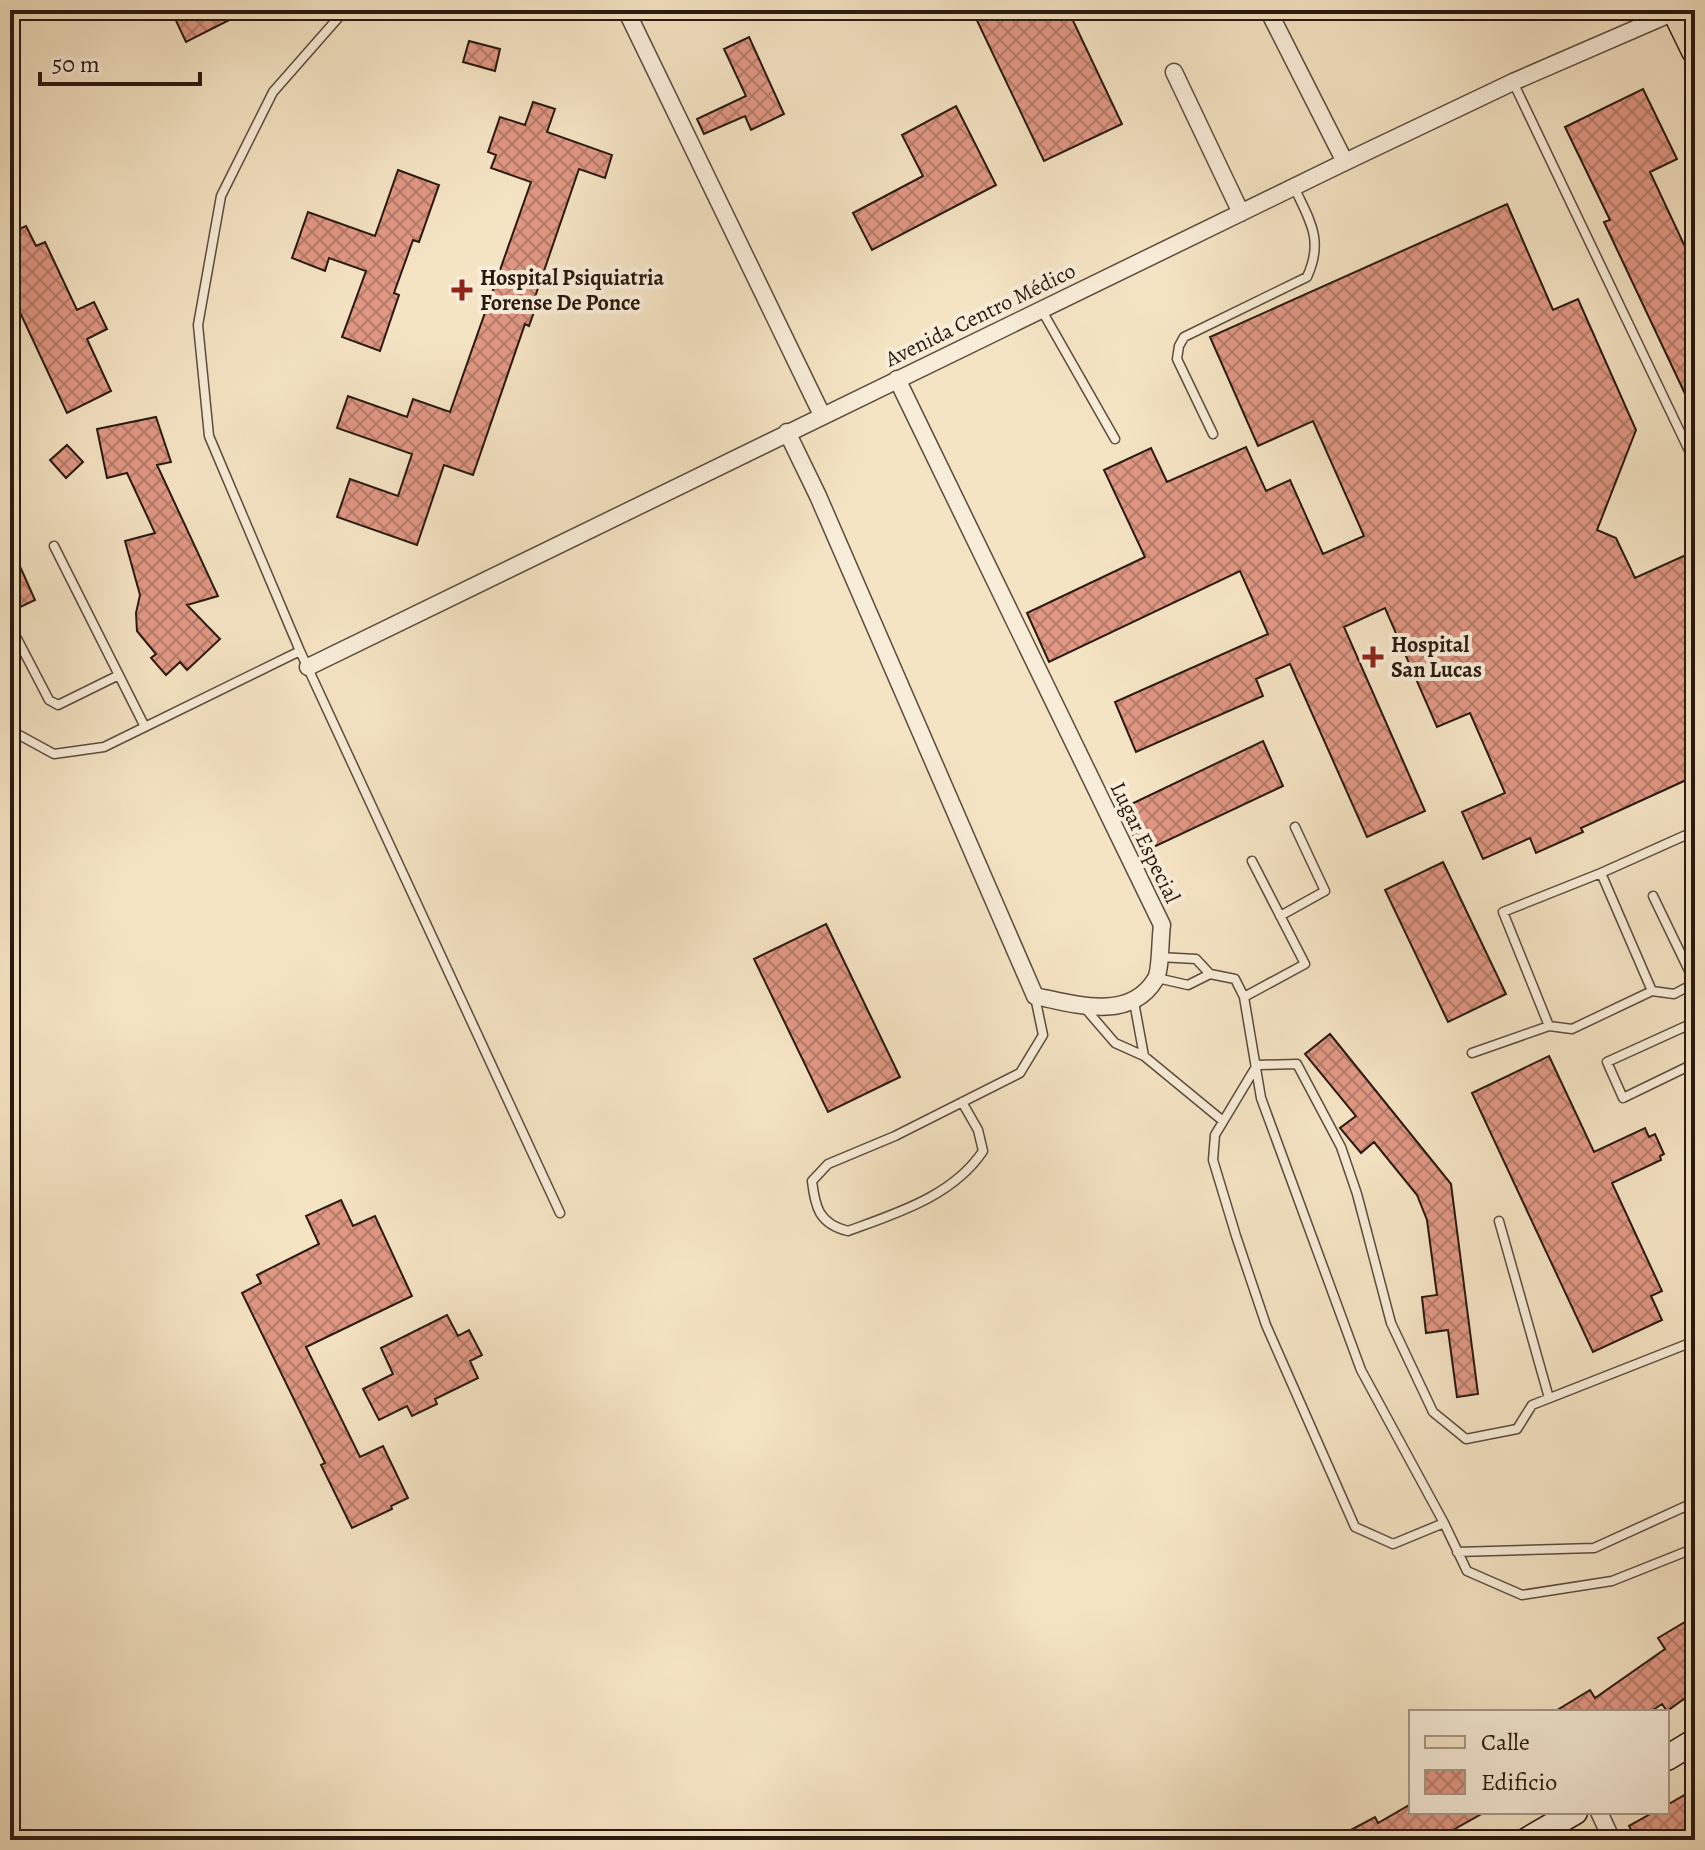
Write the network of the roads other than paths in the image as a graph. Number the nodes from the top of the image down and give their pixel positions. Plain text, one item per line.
1 (345, 10) edge
2 (626, 10) edge
3 (1268, 10) edge
4 (1677, 11) edge
5 (1695, 51) edge
6 (1174, 72) dead end
7 (1513, 82) junction
8 (1345, 162) junction
9 (1294, 187) junction
10 (1241, 213) junction
11 (1041, 309) junction
12 (897, 379) junction
13 (822, 415) junction
14 (787, 432) junction
15 (1213, 434) dead end
16 (1115, 439) dead end
17 (1695, 463) edge
18 (54, 546) dead end
19 (12, 629) dead end
20 (304, 659) junction
21 (119, 675) junction
22 (145, 727) junction
23 (10, 730) edge
24 (1295, 827) dead end
25 (1695, 831) edge
26 (1252, 861) dead end
27 (1601, 873) junction
28 (1653, 896) dead end
29 (1280, 916) junction
30 (1158, 957) junction
31 (1210, 974) junction
32 (1157, 978) junction
33 (1695, 983) edge
34 (1652, 991) junction
35 (1035, 996) junction
36 (1244, 997) junction
37 (1134, 1002) junction
38 (1084, 1007) junction
39 (1695, 1022) edge
40 (1549, 1026) junction
41 (1472, 1053) dead end
42 (1144, 1056) junction
43 (1257, 1065) junction
44 (1695, 1077) edge
45 (962, 1102) junction
46 (1223, 1121) junction
47 (560, 1213) dead end
48 (1499, 1221) dead end
49 (1695, 1341) edge
50 (1549, 1398) junction
51 (1695, 1502) edge
52 (1444, 1523) junction
53 (1695, 1548) edge
54 (1457, 1552) junction
55 (1695, 1741) edge
56 (1669, 1757) edge
57 (1572, 1814) edge
58 (1600, 1814) edge
59 (1527, 1840) edge
60 (1612, 1840) edge

1 - 20 lane
2 - 13 street
3 - 8 street
4 - 5 main road
4 - 7 street, Avenida Centro Médico
6 - 10 street
7 - 8 street, Avenida Centro Médico
7 - 17 lane
8 - 9 street, Avenida Centro Médico
9 - 10 street, Avenida Centro Médico
9 - 15 lane
10 - 11 street, Avenida Centro Médico
11 - 12 street, Avenida Centro Médico
11 - 16 lane
12 - 13 street, Avenida Centro Médico
12 - 30 street, Lugar Especial
13 - 14 street, Avenida Centro Médico
14 - 20 street, Avenida Centro Médico
14 - 35 street
18 - 21 lane
19 - 21 lane
20 - 22 lane
20 - 47 lane
21 - 22 lane
22 - 23 lane
24 - 29 lane
25 - 27 lane
26 - 29 lane
27 - 34 lane
27 - 40 lane
28 - 33 lane
29 - 36 lane
30 - 31 lane
30 - 32 street, Lugar Especial
31 - 32 lane
31 - 36 lane
32 - 37 street
33 - 34 lane
34 - 40 lane
35 - 38 street
35 - 45 lane
36 - 43 lane
37 - 38 street
37 - 42 lane
38 - 42 lane
39 - 44 lane
40 - 41 lane
42 - 46 lane
43 - 46 lane
43 - 50 lane
43 - 52 lane
45 - 45 lane
46 - 52 lane
48 - 50 lane
49 - 50 lane
51 - 54 lane
52 - 54 lane
53 - 54 lane
55 - 56 street
57 - 59 street
58 - 60 street

